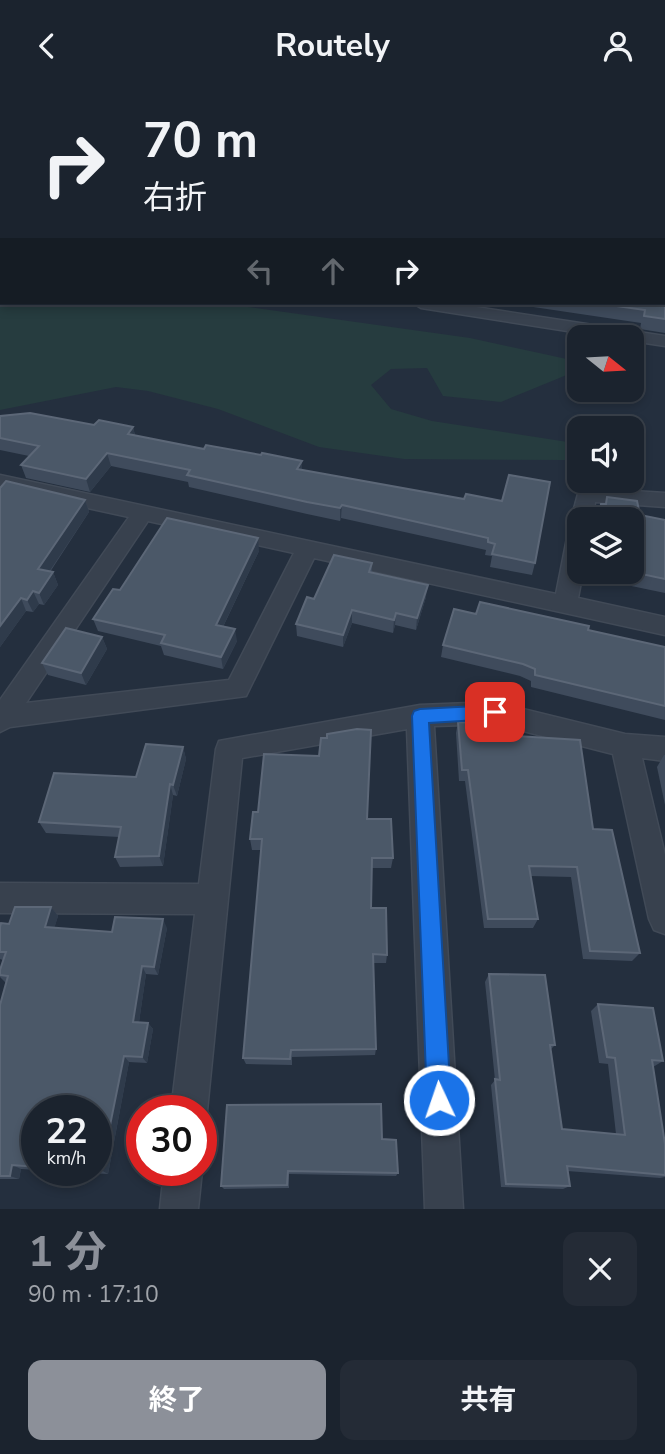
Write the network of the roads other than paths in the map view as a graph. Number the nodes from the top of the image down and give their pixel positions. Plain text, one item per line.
1 (434, 305) edge
2 (665, 341) edge
3 (0, 482) edge
4 (665, 500) edge
5 (584, 507) edge
6 (144, 513) junction
7 (307, 550) junction
8 (569, 584) edge
9 (565, 605) junction
10 (665, 626) edge
11 (420, 716) junction
12 (1, 719) edge
13 (625, 745) junction
14 (665, 749) edge
15 (0, 898) edge
16 (211, 898) junction
17 (665, 919) edge
18 (191, 1095) edge
19 (181, 1186) edge
20 (179, 1209) edge
21 (444, 1209) edge

1 - 2 street
3 - 6 street
4 - 5 street
6 - 7 street
6 - 12 street
7 - 9 street
7 - 12 street
8 - 9 street
9 - 10 street
11 - 13 street
11 - 16 street
11 - 21 street
13 - 14 street
13 - 17 street
15 - 16 street
16 - 18 street
19 - 20 street

